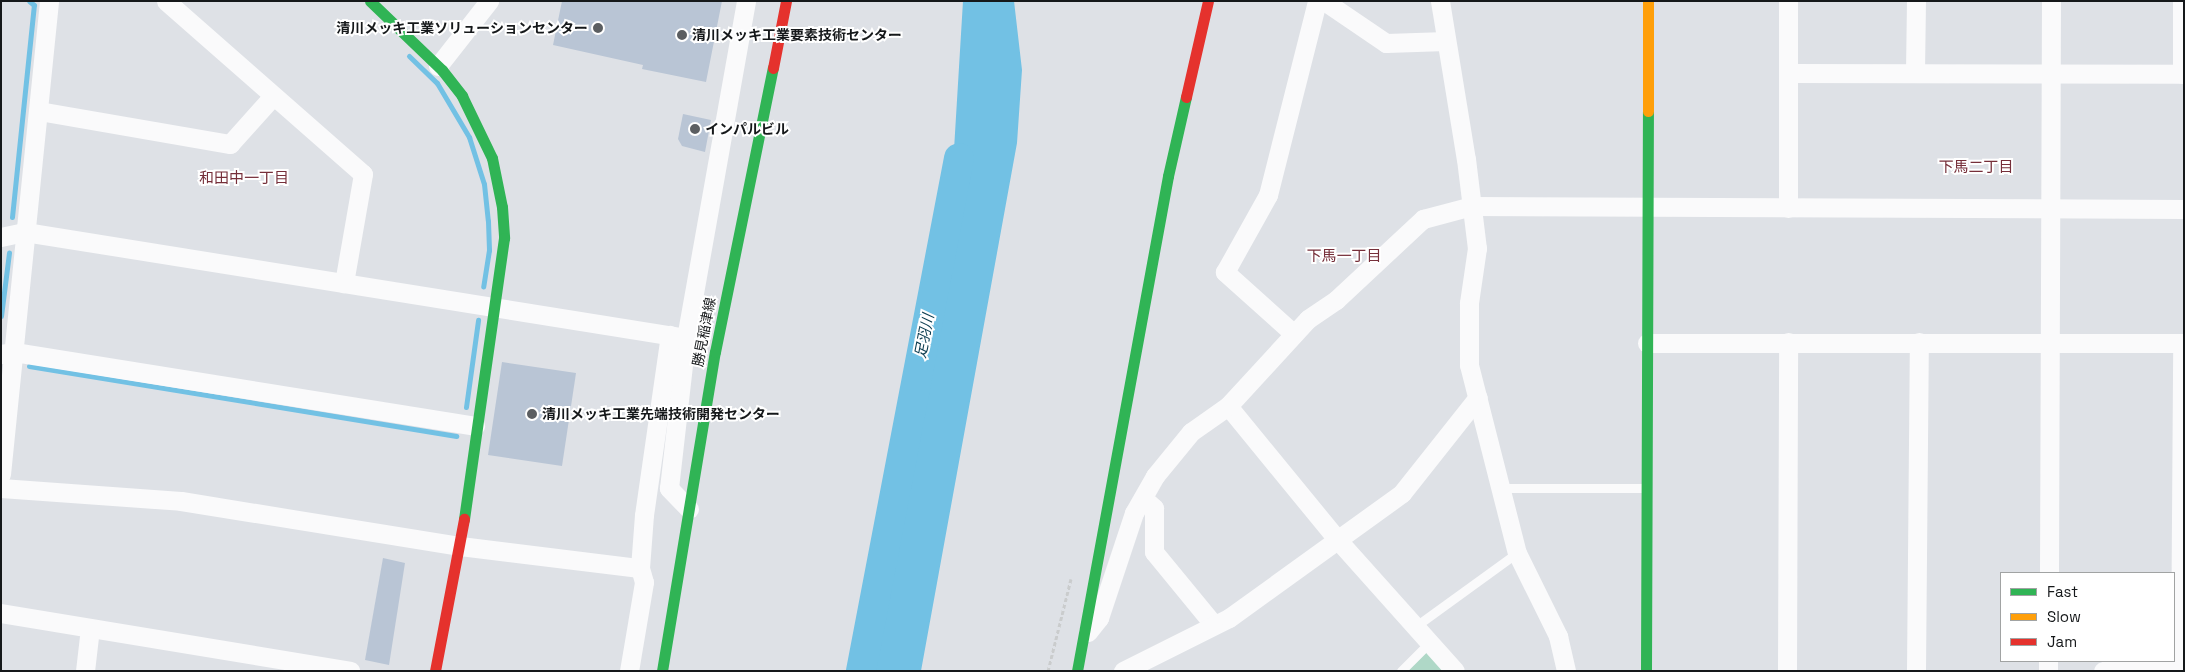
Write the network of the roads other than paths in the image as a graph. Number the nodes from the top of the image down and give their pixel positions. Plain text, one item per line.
1 (49, 1) edge
2 (166, 1) edge
3 (370, 1) edge
4 (489, 1) edge
5 (746, 1) edge
6 (786, 1) edge
7 (1208, 1) edge
8 (1317, 1) edge
9 (1324, 1) edge
10 (1440, 1) edge
11 (1648, 1) edge
12 (1788, 1) edge
13 (1916, 1) edge
14 (2051, 1) edge
15 (2182, 1) edge
16 (1446, 41) junction
17 (438, 66) junction
18 (1915, 72) junction
19 (2051, 72) junction
20 (1788, 73) junction
21 (2183, 74) edge
22 (273, 96) junction
23 (39, 111) junction
24 (1472, 206) junction
25 (1649, 207) junction
26 (1788, 208) junction
27 (2050, 208) junction
28 (2184, 208) edge
29 (25, 232) junction
30 (1, 237) edge
31 (344, 283) junction
32 (494, 307) junction
33 (1294, 334) junction
34 (678, 336) junction
35 (2050, 341) junction
36 (1788, 342) junction
37 (1919, 342) junction
38 (1647, 343) junction
39 (2183, 343) edge
40 (8, 353) edge
41 (1478, 397) junction
42 (1228, 406) junction
43 (475, 426) junction
44 (1, 474) edge
45 (1, 488) edge
46 (1500, 488) junction
47 (1646, 488) junction
48 (1143, 498) junction
49 (689, 510) junction
50 (1336, 538) junction
51 (460, 546) junction
52 (1517, 553) junction
53 (640, 568) junction
54 (2049, 572) edge
55 (1, 613) edge
56 (1214, 625) junction
57 (1416, 626) junction
58 (90, 628) junction
59 (1083, 639) junction
60 (1430, 642) junction
61 (2182, 662) edge
62 (255, 663) edge
63 (84, 671) edge
64 (350, 671) edge
65 (435, 671) edge
66 (629, 671) edge
67 (662, 671) edge
68 (1077, 671) edge
69 (1123, 671) edge
70 (1401, 671) edge
71 (1456, 671) edge
72 (1566, 671) edge
73 (1646, 671) edge
74 (1787, 671) edge
75 (1916, 671) edge
76 (2103, 671) edge

1 - 23 street
2 - 22 street
3 - 17 street
4 - 17 street
5 - 34 street
6 - 49 street, 勝見稲津線
7 - 59 street
8 - 33 street
9 - 16 street
10 - 16 street
11 - 25 street
12 - 20 street
13 - 18 street
14 - 19 street
15 - 21 street
16 - 24 street
17 - 32 street
18 - 19 street
18 - 20 street
19 - 21 street
19 - 27 street
20 - 26 street
22 - 23 street
22 - 31 street
23 - 29 street
24 - 25 street
24 - 33 street
24 - 41 street
25 - 26 street
25 - 38 street
26 - 27 street
27 - 28 street
27 - 35 street
29 - 30 street
29 - 31 street
29 - 40 street
31 - 32 street
32 - 34 street
32 - 43 street
33 - 42 street
34 - 49 street
34 - 53 street
35 - 37 street
35 - 39 street
35 - 54 street
36 - 37 street
36 - 38 street
36 - 74 street
37 - 75 street
38 - 47 street
39 - 61 street
40 - 43 street
40 - 44 street
41 - 46 street
41 - 50 street
42 - 48 street
42 - 50 street
43 - 51 street
45 - 51 street
46 - 47 lane
46 - 52 street
47 - 73 street
48 - 56 street
48 - 59 street
49 - 67 street, 勝見稲津線
50 - 56 street
50 - 57 street
51 - 53 street
51 - 65 street
52 - 57 lane
52 - 72 street
53 - 66 street
55 - 58 street
56 - 69 street
57 - 60 street
58 - 62 street
58 - 63 street
59 - 68 street
60 - 70 lane
60 - 71 street
61 - 76 street
62 - 64 street

